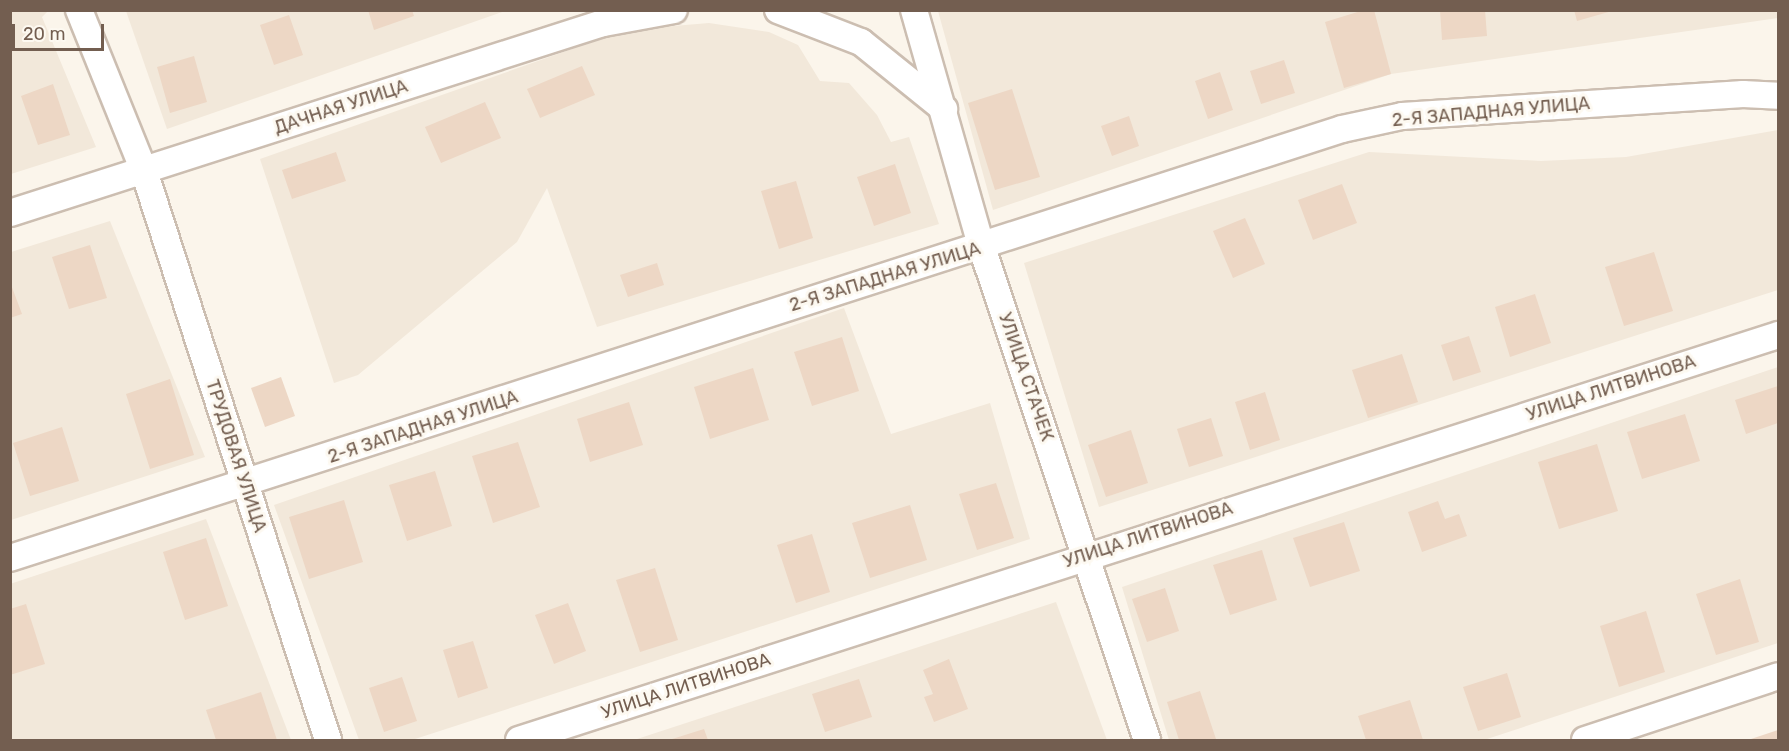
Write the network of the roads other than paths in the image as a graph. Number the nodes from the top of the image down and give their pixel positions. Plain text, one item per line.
1 (79, 10) edge
2 (674, 10) edge
3 (778, 10) edge
4 (914, 10) edge
5 (1779, 96) edge
6 (944, 109) junction
7 (144, 171) junction
8 (10, 213) edge
9 (981, 248) junction
10 (1779, 335) edge
11 (246, 485) junction
12 (1087, 554) junction
13 (10, 558) edge
14 (1779, 676) edge
15 (328, 741) edge
16 (519, 741) edge
17 (1147, 741) edge
18 (1585, 741) edge

1 - 7 street, ТРУДОВАЯ УЛИЦА
2 - 7 street, ДАЧНАЯ УЛИЦА
3 - 6 street
4 - 6 street, УЛИЦА СТАЧЕК
5 - 9 street, 2-Я ЗАПАДНАЯ УЛИЦА
6 - 9 street, УЛИЦА СТАЧЕК
7 - 8 street, ДАЧНАЯ УЛИЦА
7 - 11 street, ТРУДОВАЯ УЛИЦА
9 - 11 street, 2-Я ЗАПАДНАЯ УЛИЦА
9 - 12 street, УЛИЦА СТАЧЕК
10 - 12 street, УЛИЦА ЛИТВИНОВА
11 - 13 street, 2-Я ЗАПАДНАЯ УЛИЦА
11 - 15 street, ТРУДОВАЯ УЛИЦА
12 - 16 street, УЛИЦА ЛИТВИНОВА
12 - 17 street, УЛИЦА СТАЧЕК
14 - 18 street

